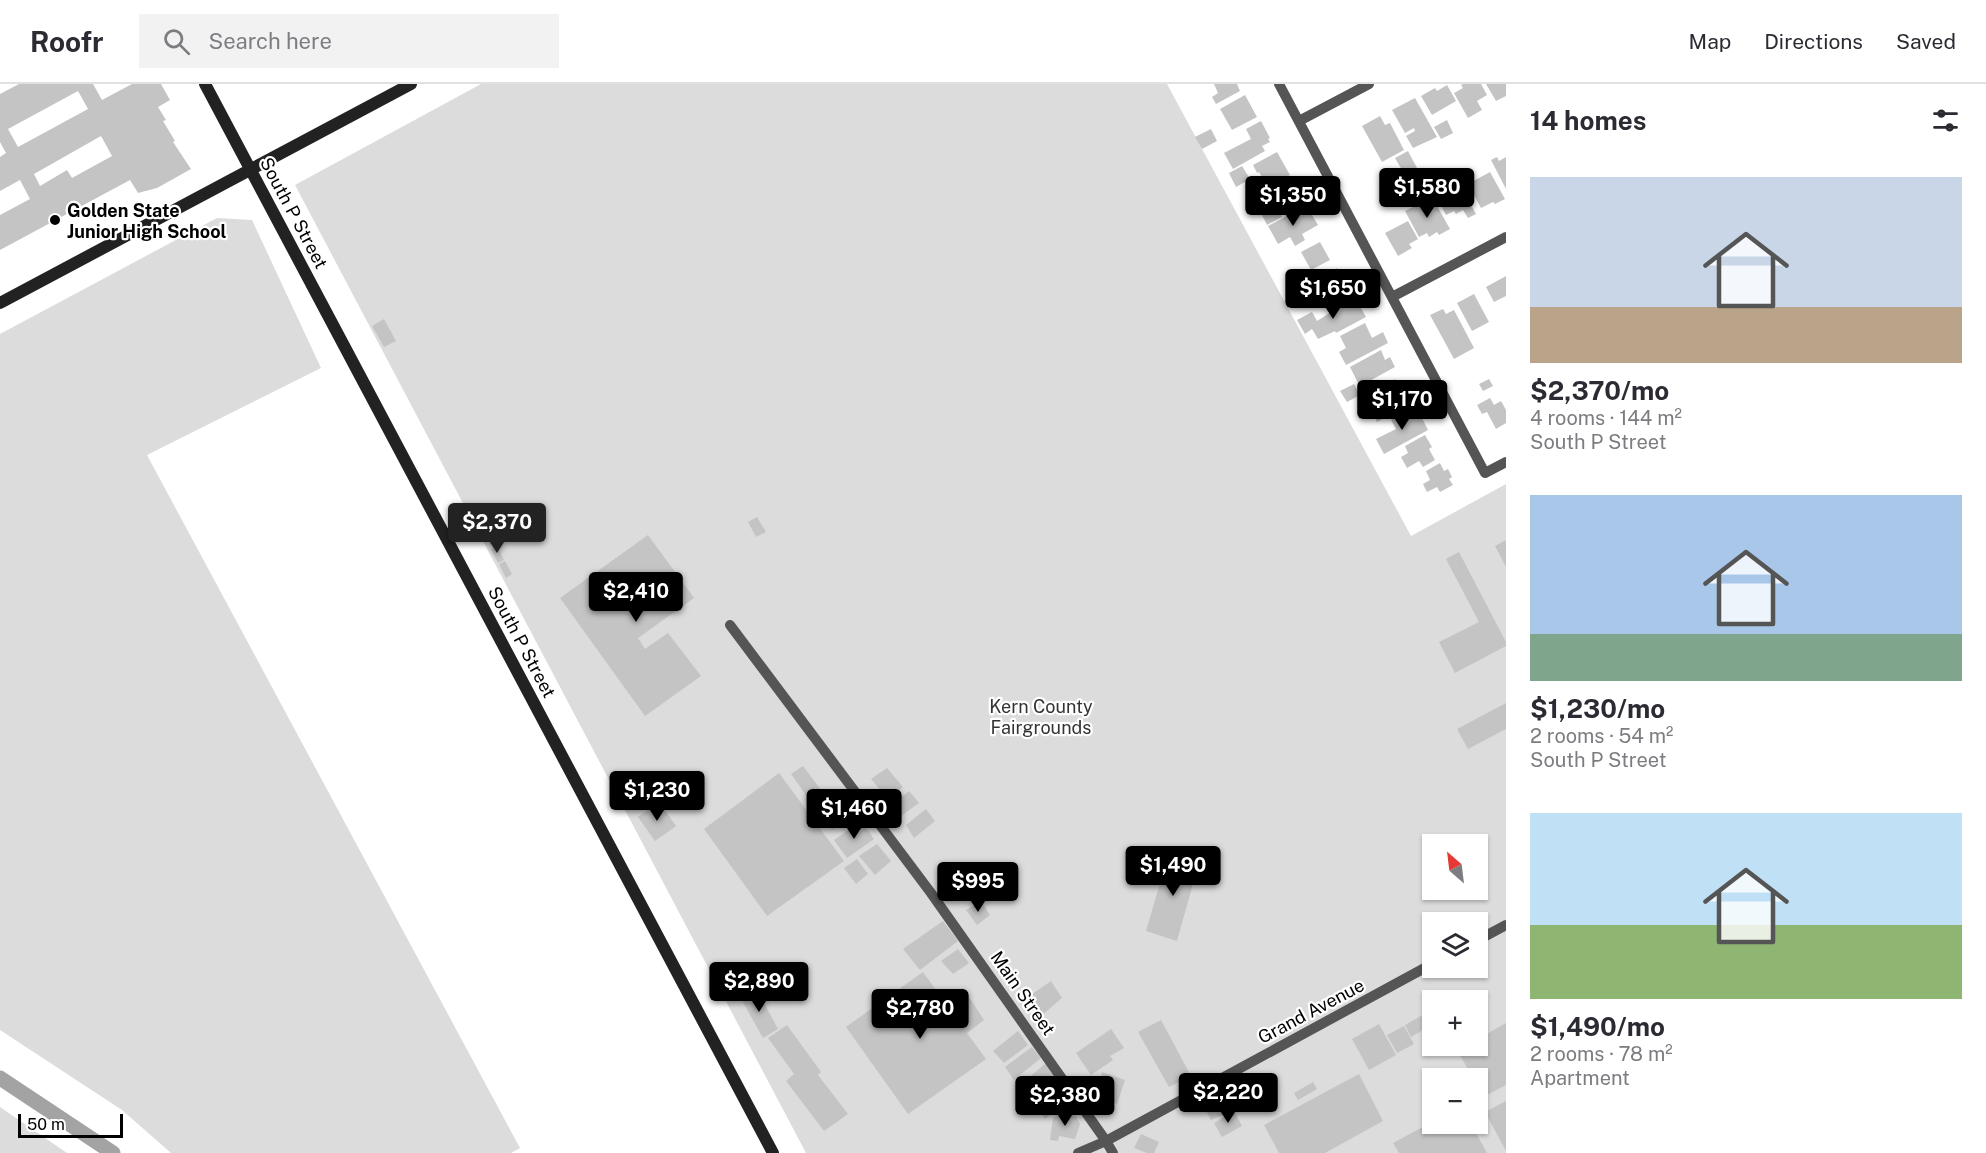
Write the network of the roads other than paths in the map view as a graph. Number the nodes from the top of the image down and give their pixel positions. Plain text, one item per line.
1 (205, 84) edge
2 (411, 84) edge
3 (1279, 84) edge
4 (1369, 84) edge
5 (1299, 121) junction
6 (251, 169) junction
7 (1506, 237) edge
8 (1392, 297) junction
9 (0, 303) edge
10 (1506, 462) edge
11 (730, 625) dead end
12 (1506, 925) edge
13 (1488, 935) edge
14 (1422, 969) edge
15 (1106, 1141) junction
16 (773, 1153) edge
17 (1078, 1153) edge
18 (1113, 1153) edge

1 - 6 street, South P Street
2 - 6 street
3 - 5 street
4 - 5 street
5 - 8 street
6 - 9 street
6 - 16 street, South P Street
7 - 8 street
8 - 10 street
11 - 15 street, Main Street
12 - 13 street
14 - 15 street, Grand Avenue
15 - 17 street, Grand Avenue
15 - 18 street, Main Street

